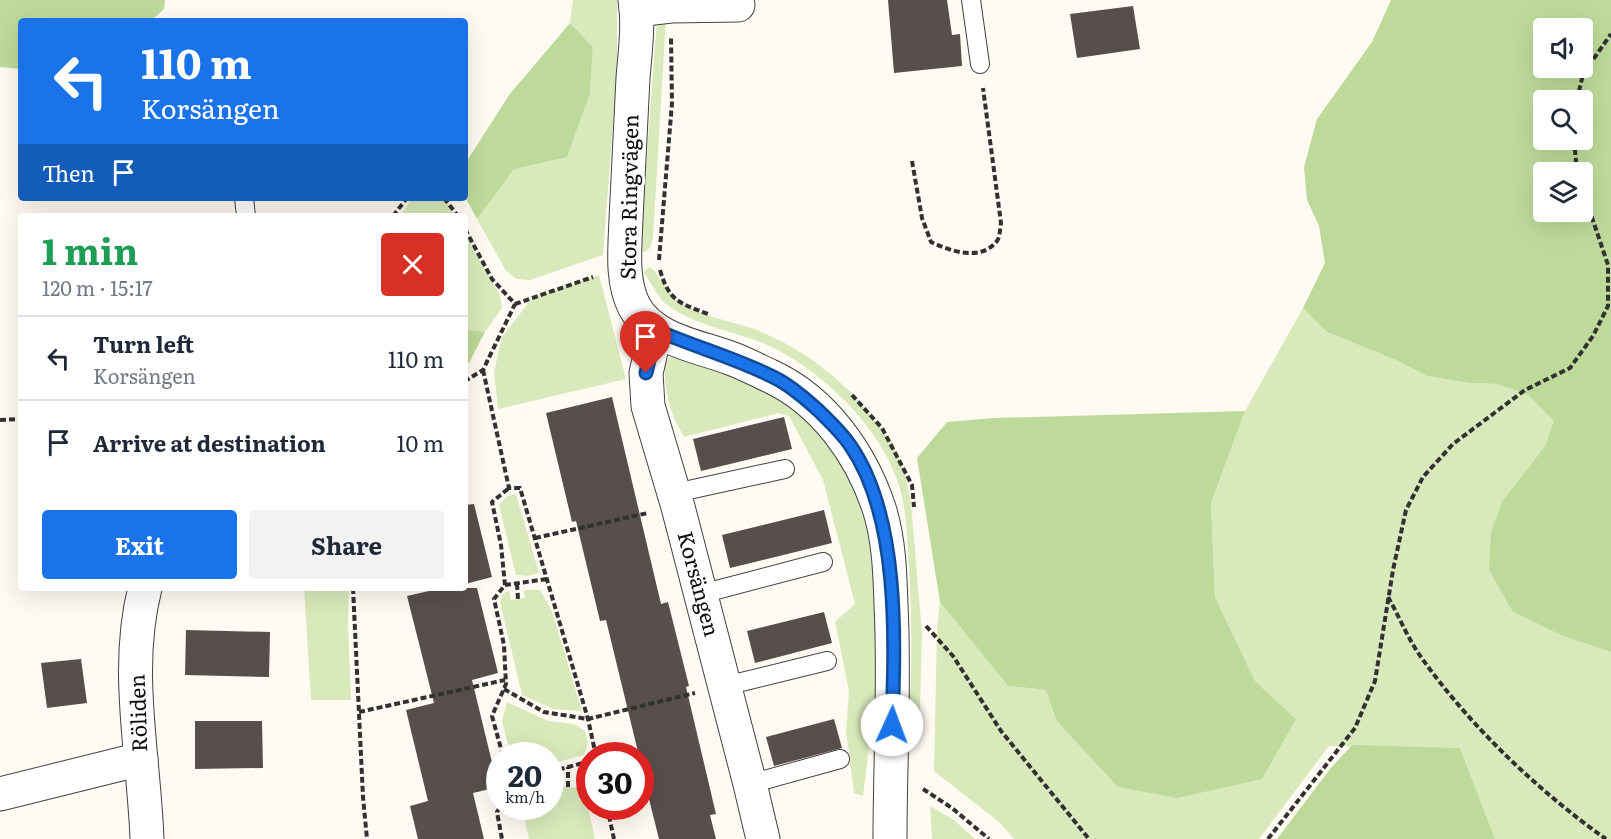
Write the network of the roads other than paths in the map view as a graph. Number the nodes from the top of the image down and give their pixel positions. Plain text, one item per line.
1 (971, 0) edge
2 (747, 2) edge
3 (635, 5) edge
4 (980, 64) road end
5 (656, 330) junction
6 (785, 468) dead end
7 (676, 500) junction
8 (823, 562) dead end
9 (145, 591) edge
10 (701, 594) junction
11 (828, 661) dead end
12 (725, 686) junction
13 (141, 759) junction
14 (840, 759) dead end
15 (750, 784) junction
16 (0, 794) edge
17 (147, 839) edge
18 (763, 839) edge
19 (890, 839) edge

1 - 4 lane
2 - 3 street
3 - 5 street, Stora Ringvägen
5 - 7 street, Korsängen
5 - 19 street, Stora Ringvägen
6 - 7 lane
7 - 10 street, Korsängen
8 - 10 lane
9 - 13 street, Röliden
10 - 12 street, Korsängen
11 - 12 lane
12 - 15 street, Korsängen
13 - 16 street
13 - 17 street, Röliden
14 - 15 lane
15 - 18 street, Korsängen

